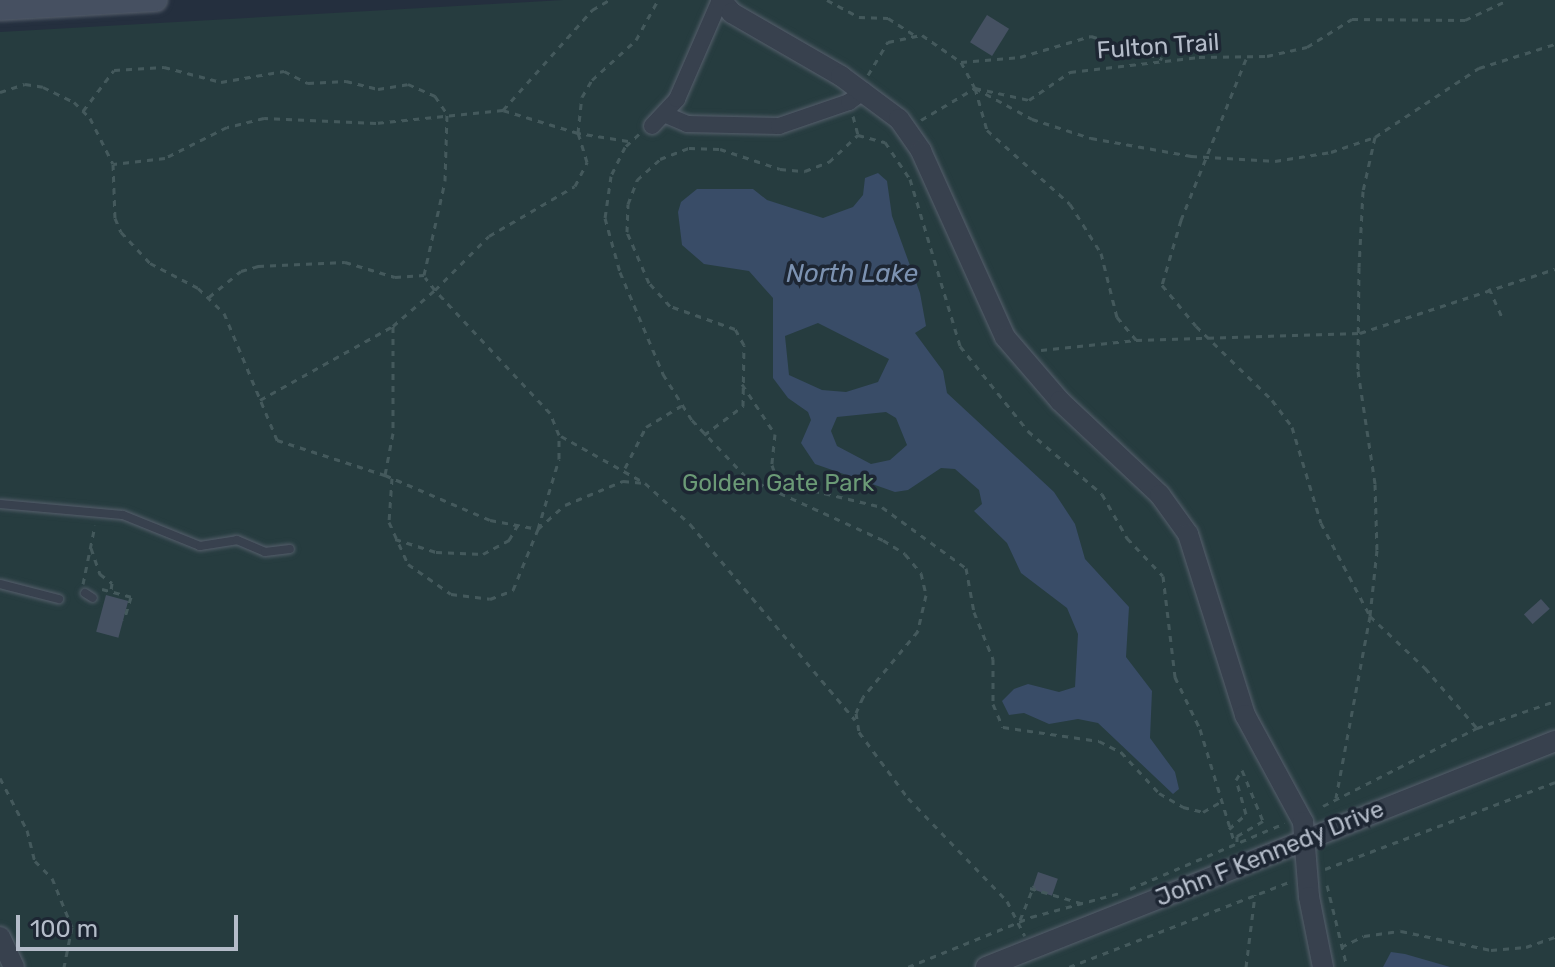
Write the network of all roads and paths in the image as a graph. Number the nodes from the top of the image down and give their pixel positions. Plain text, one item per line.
1 (156, 0) edge
2 (609, 0) edge
3 (658, 0) edge
4 (720, 0) edge
5 (827, 0) edge
6 (1508, 0) edge
7 (88, 2) edge
8 (0, 9) edge
9 (913, 34) junction
10 (1555, 44) edge
11 (1246, 59) junction
12 (1165, 60) junction
13 (961, 62) junction
14 (975, 88) junction
15 (0, 92) edge
16 (856, 96) junction
17 (503, 110) junction
18 (83, 111) junction
19 (447, 114) junction
20 (666, 115) junction
21 (652, 126) joint
22 (908, 129) junction
23 (578, 133) junction
24 (858, 135) junction
25 (1375, 137) junction
26 (629, 141) junction
27 (1205, 156) junction
28 (113, 164) junction
29 (1555, 269) edge
30 (424, 275) junction
31 (1489, 287) junction
32 (435, 290) junction
33 (209, 297) junction
34 (1502, 317) dead end
35 (393, 326) junction
36 (1360, 333) junction
37 (1205, 335) junction
38 (1136, 340) junction
39 (1016, 353) junction
40 (740, 381) junction
41 (260, 400) junction
42 (681, 406) junction
43 (559, 435) junction
44 (704, 435) junction
45 (625, 468) junction
46 (385, 475) junction
47 (392, 478) junction
48 (645, 483) junction
49 (0, 504) edge
50 (97, 517) dead end
51 (517, 526) junction
52 (538, 529) junction
53 (392, 538) junction
54 (91, 548) junction
55 (290, 549) dead end
56 (0, 584) edge
57 (101, 589) dead end
58 (110, 591) junction
59 (87, 592) dead end
60 (59, 599) dead end
61 (1370, 616) junction
62 (124, 620) dead end
63 (1555, 701) edge
64 (856, 722) junction
65 (1477, 728) junction
66 (1555, 741) edge
67 (0, 778) edge
68 (1555, 782) edge
69 (1336, 798) junction
70 (1220, 802) junction
71 (1323, 806) dead end
72 (1285, 823) dead end
73 (1228, 829) junction
74 (1306, 838) junction
75 (1236, 843) junction
76 (1295, 879) dead end
77 (1255, 894) junction
78 (1085, 905) junction
79 (1019, 922) junction
80 (0, 937) edge
81 (1555, 937) edge
82 (1341, 947) junction
83 (1031, 950) junction
84 (14, 967) edge
85 (64, 967) edge
86 (908, 967) edge
87 (986, 967) edge
88 (1069, 967) edge
89 (1246, 967) edge
90 (1323, 967) edge
91 (1347, 967) edge

1 - 7 main road
2 - 17 path
3 - 23 path
4 - 16 street
4 - 20 street
5 - 9 path
6 - 11 path, Fulton Trail
7 - 8 main road
9 - 13 path
9 - 16 path
10 - 25 path
11 - 12 path, Fulton Trail
11 - 27 path
12 - 13 path
12 - 14 path, Fulton Trail
13 - 14 path
14 - 22 path
14 - 27 path
14 - 38 path
15 - 18 path
16 - 20 street
16 - 22 street
16 - 24 path
17 - 19 path
17 - 23 path
18 - 19 path
18 - 28 path
19 - 28 path
19 - 30 path
20 - 21 street
21 - 26 path
22 - 39 street
23 - 26 path
23 - 32 path
24 - 40 path
24 - 70 path
25 - 27 path
25 - 36 path
26 - 42 path
27 - 37 path
28 - 33 path
29 - 31 path
30 - 32 path
30 - 33 path
31 - 34 path
31 - 36 path
32 - 35 path
32 - 43 path
33 - 41 path
35 - 41 path
35 - 46 path
36 - 37 path
36 - 61 path
37 - 38 path
37 - 61 path
38 - 39 path
39 - 74 street
40 - 44 path
40 - 70 path
41 - 46 path
42 - 44 path
42 - 45 path
43 - 45 path
43 - 52 path
44 - 64 path
45 - 48 path
46 - 47 path
47 - 51 path
47 - 53 path
48 - 52 path
48 - 64 path
49 - 55 lane
50 - 54 path
51 - 52 path
51 - 53 path
52 - 53 path
54 - 58 path
54 - 59 path
56 - 60 lane
57 - 58 path
58 - 62 path
61 - 65 path
61 - 69 path
63 - 65 path
64 - 79 path
65 - 69 path
66 - 74 street, John F Kennedy Drive
67 - 85 path
68 - 82 path
69 - 71 path
70 - 73 path
72 - 75 path
73 - 75 path
73 - 75 path
74 - 83 street, John F Kennedy Drive
74 - 90 street
75 - 78 path
76 - 77 path
77 - 88 path
77 - 89 path
78 - 79 path
78 - 79 path
79 - 83 path
79 - 86 path
80 - 84 street
81 - 82 path
82 - 91 path
83 - 87 street, John F Kennedy Drive

